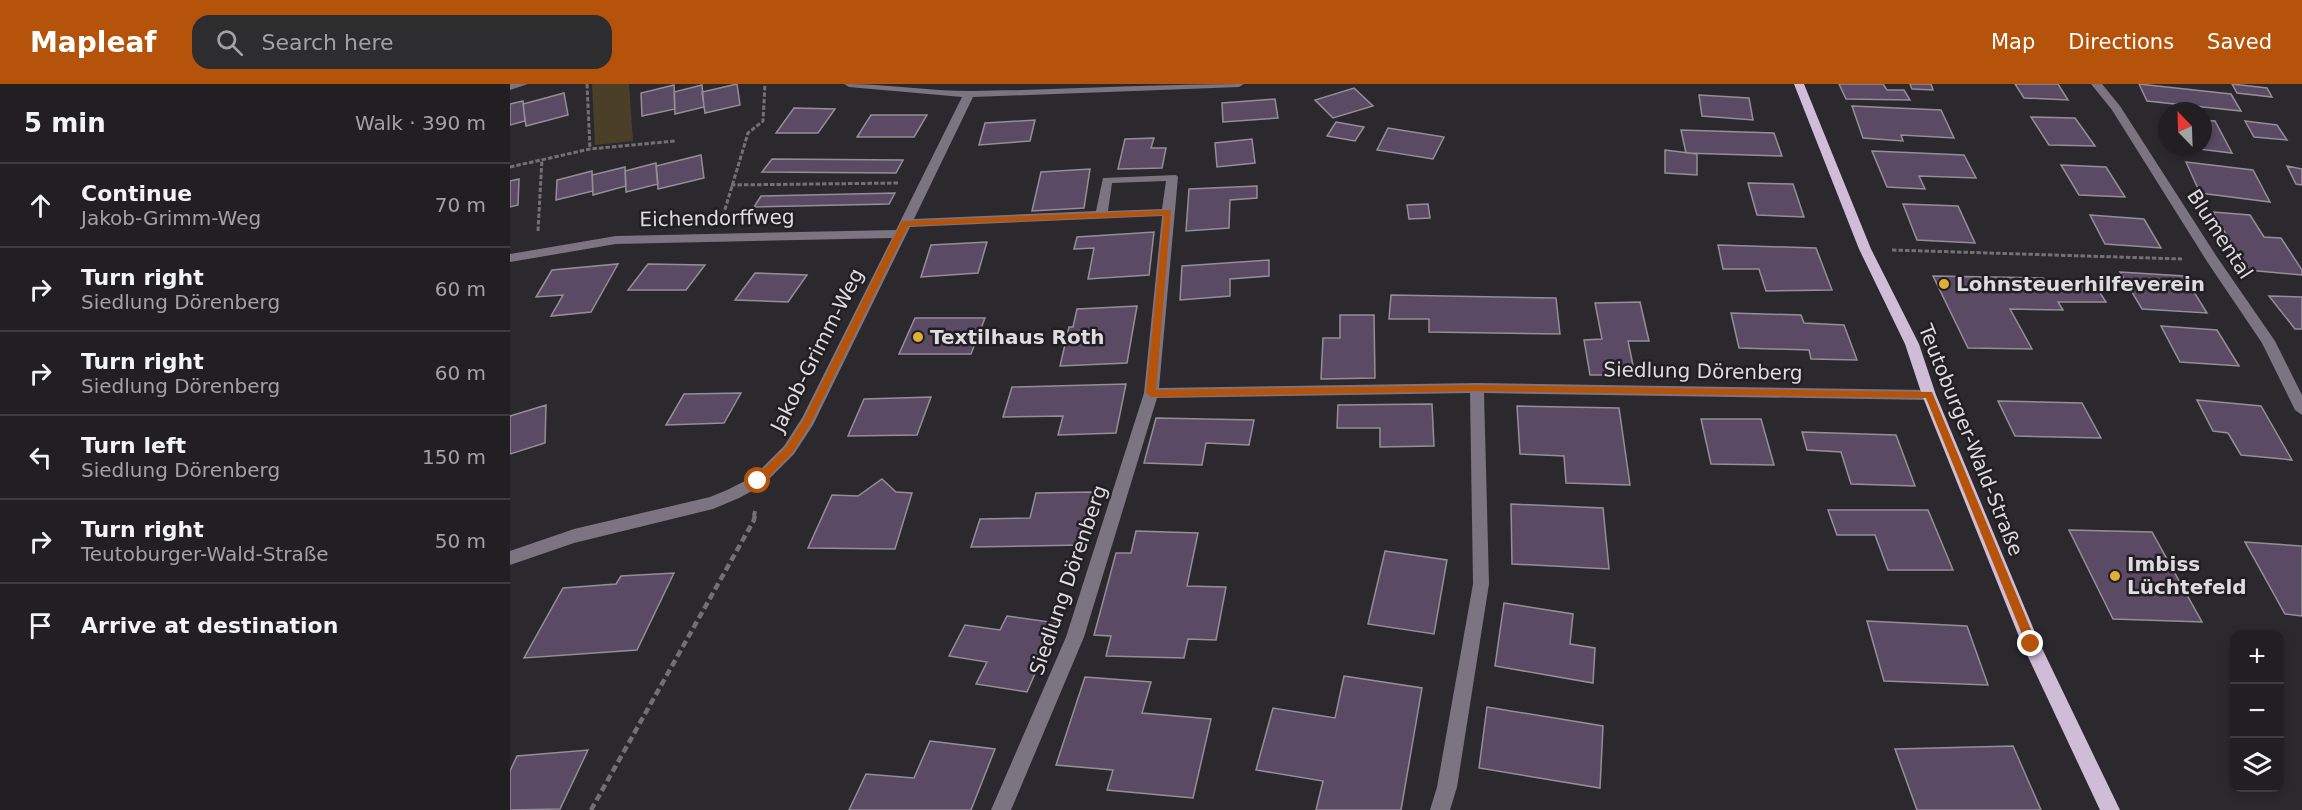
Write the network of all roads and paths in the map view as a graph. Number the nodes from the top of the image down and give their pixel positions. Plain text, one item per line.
1 (523, 84) edge
2 (587, 84) edge
3 (765, 84) edge
4 (849, 84) edge
5 (1239, 84) edge
6 (1799, 84) edge
7 (2096, 84) edge
8 (510, 87) edge
9 (969, 94) junction
10 (675, 141) dead end
11 (590, 149) junction
12 (542, 159) junction
13 (510, 167) edge
14 (925, 182) junction
15 (731, 185) junction
16 (1168, 212) junction
17 (1101, 215) junction
18 (902, 228) junction
19 (717, 237) junction
20 (1865, 249) junction
21 (537, 252) junction
22 (510, 258) edge
23 (2212, 260) junction
24 (1477, 388) junction
25 (1151, 393) junction
26 (1929, 395) junction
27 (2302, 410) edge
28 (758, 481) junction
29 (510, 558) edge
30 (591, 810) edge
31 (1001, 810) edge
32 (1440, 810) edge
33 (2110, 810) edge

1 - 8 street
2 - 11 path
3 - 15 path
4 - 9 street
5 - 9 street
6 - 20 main road, Teutoburger-Wald-Straße
7 - 23 street, Blumental
9 - 14 street, Jakob-Grimm-Weg
10 - 11 path
11 - 12 path
12 - 13 path
12 - 21 path
14 - 15 path
14 - 18 street, Jakob-Grimm-Weg
15 - 19 path
16 - 17 street
16 - 17 street, Siedlung Dörenberg
16 - 25 street, Siedlung Dörenberg
17 - 18 street
18 - 19 street, Eichendorffweg
18 - 28 street, Jakob-Grimm-Weg
19 - 21 street, Eichendorffweg
20 - 23 path
20 - 26 main road, Teutoburger-Wald-Straße
21 - 22 street, Eichendorffweg
23 - 27 street, Blumental
24 - 25 street, Siedlung Dörenberg
24 - 26 street, Siedlung Dörenberg
24 - 32 street
25 - 31 street, Siedlung Dörenberg
26 - 33 main road, Teutoburger-Wald-Straße
28 - 29 street, Jakob-Grimm-Weg
28 - 30 path

